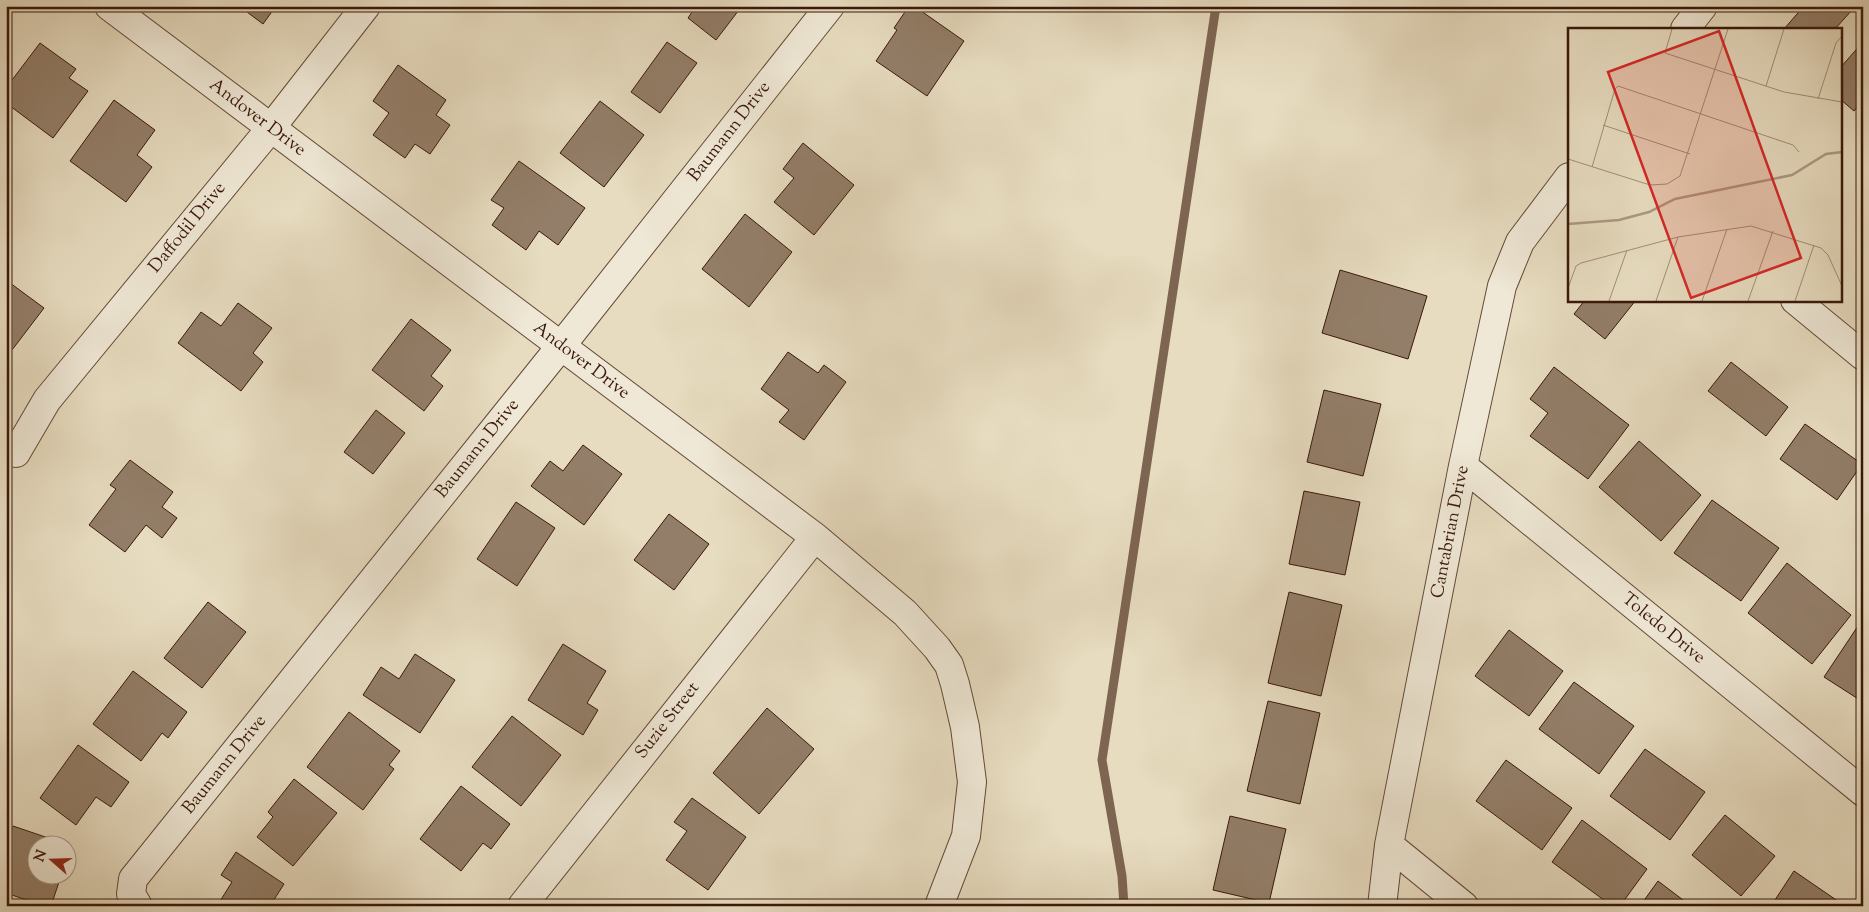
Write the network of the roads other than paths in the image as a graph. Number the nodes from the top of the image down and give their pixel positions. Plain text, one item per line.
1 (109, 6) edge
2 (366, 6) edge
3 (830, 6) edge
4 (1703, 6) edge
5 (1686, 28) edge
6 (270, 128) junction
7 (1568, 178) edge
8 (1796, 301) edge
9 (561, 346) junction
10 (1863, 356) edge
11 (11, 450) edge
12 (1464, 466) junction
13 (815, 537) junction
14 (1863, 792) edge
15 (1389, 845) junction
16 (134, 900) edge
17 (522, 906) edge
18 (939, 906) edge
19 (1382, 906) edge
20 (1464, 906) edge

1 - 6 street, Andover Drive
2 - 6 street, Daffodil Drive
3 - 9 street, Baumann Drive
4 - 5 street
6 - 9 street, Andover Drive
6 - 11 street, Daffodil Drive
7 - 12 street, Cantabrian Drive
8 - 10 street
9 - 13 street, Andover Drive
9 - 16 street, Baumann Drive
12 - 14 street, Toledo Drive
12 - 15 street, Cantabrian Drive
13 - 17 street, Suzie Street
13 - 18 street, Andover Drive
15 - 19 street, Cantabrian Drive
15 - 20 street

